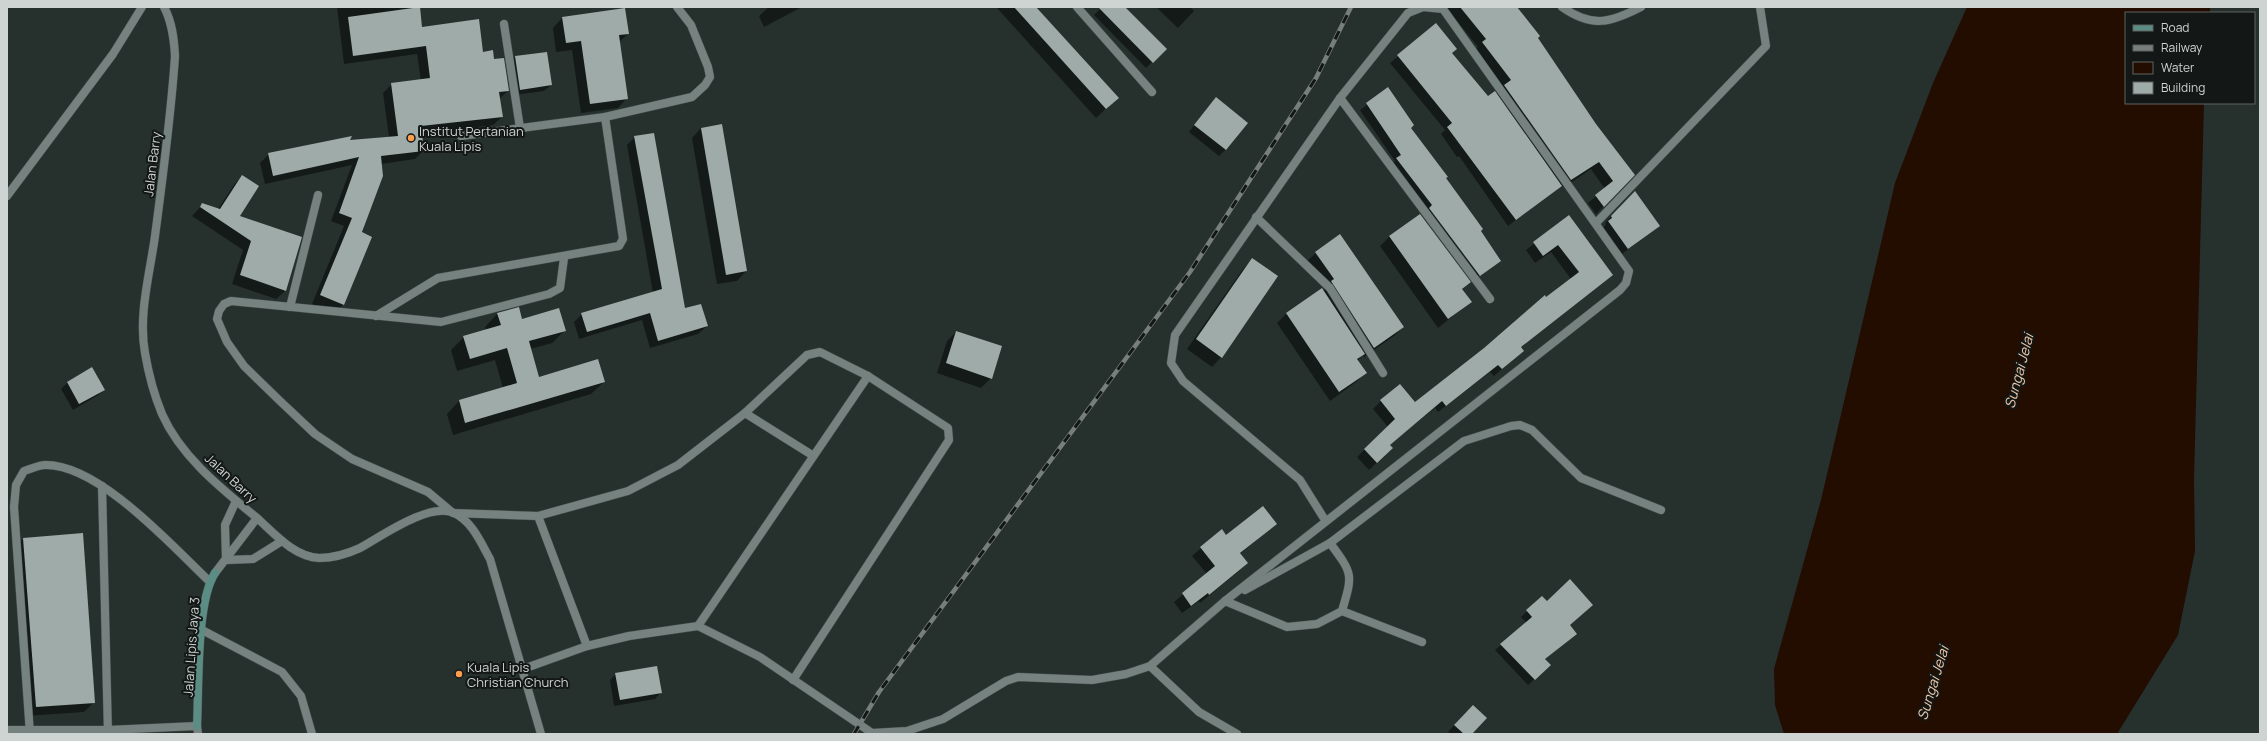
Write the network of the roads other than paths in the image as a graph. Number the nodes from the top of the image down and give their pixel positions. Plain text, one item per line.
1 (142, 7) edge
2 (164, 7) edge
3 (677, 7) edge
4 (1077, 7) edge
5 (1423, 7) edge
6 (1562, 7) edge
7 (1641, 7) edge
8 (1760, 7) edge
9 (1444, 8) edge
10 (504, 24) dead end
11 (1152, 92) dead end
12 (1340, 98) junction
13 (605, 117) junction
14 (520, 128) junction
15 (461, 136) dead end
16 (318, 195) dead end
17 (7, 196) edge
18 (1256, 217) junction
19 (1596, 223) junction
20 (564, 258) junction
21 (1490, 299) dead end
22 (290, 307) junction
23 (376, 316) junction
24 (1383, 374) dead end
25 (868, 376) junction
26 (745, 413) junction
27 (812, 455) junction
28 (102, 486) junction
29 (236, 501) junction
30 (1661, 510) dead end
31 (454, 513) junction
32 (538, 516) junction
33 (257, 518) junction
34 (1325, 520) junction
35 (282, 541) junction
36 (1330, 543) junction
37 (226, 560) junction
38 (210, 582) junction
39 (1225, 601) junction
40 (1342, 611) junction
41 (698, 626) junction
42 (202, 630) junction
43 (1422, 642) dead end
44 (587, 646) junction
45 (1150, 666) junction
46 (523, 669) junction
47 (793, 680) junction
48 (7, 730) edge
49 (198, 730) edge
50 (30, 732) edge
51 (108, 732) edge
52 (312, 734) edge
53 (541, 734) edge
54 (1237, 734) edge

1 - 17 street
2 - 29 street, Jalan Barry
3 - 13 street
4 - 11 street
5 - 9 street
5 - 12 street
6 - 7 street
8 - 19 street
9 - 19 street
10 - 14 street
12 - 18 street
12 - 21 street
13 - 14 street
13 - 20 street
14 - 15 street
16 - 22 street
18 - 24 street
18 - 34 street
19 - 34 street
20 - 23 street
20 - 23 street
22 - 23 street
22 - 31 street
25 - 26 street, Jalan Barry
25 - 27 street
25 - 47 street, Jalan Barry
26 - 27 street
26 - 32 street, Jalan Barry
27 - 41 street
28 - 38 street
28 - 50 street
28 - 51 street
29 - 33 street, Jalan Barry
29 - 37 street
30 - 36 street
31 - 32 street, Jalan Barry
31 - 35 street, Jalan Barry
31 - 46 street
32 - 44 street
33 - 35 street, Jalan Barry
33 - 37 street
34 - 39 street
35 - 37 street
36 - 39 street
36 - 40 street
37 - 38 street, Jalan Lipis Jaya 3
38 - 42 street, Jalan Lipis Jaya 3
39 - 40 street
39 - 45 street
40 - 43 street
41 - 44 street
41 - 47 street
42 - 49 street, Jalan Lipis Jaya 3
42 - 52 street
44 - 46 street
45 - 47 street
45 - 54 street
46 - 53 street
48 - 50 street
49 - 51 street
50 - 51 street

